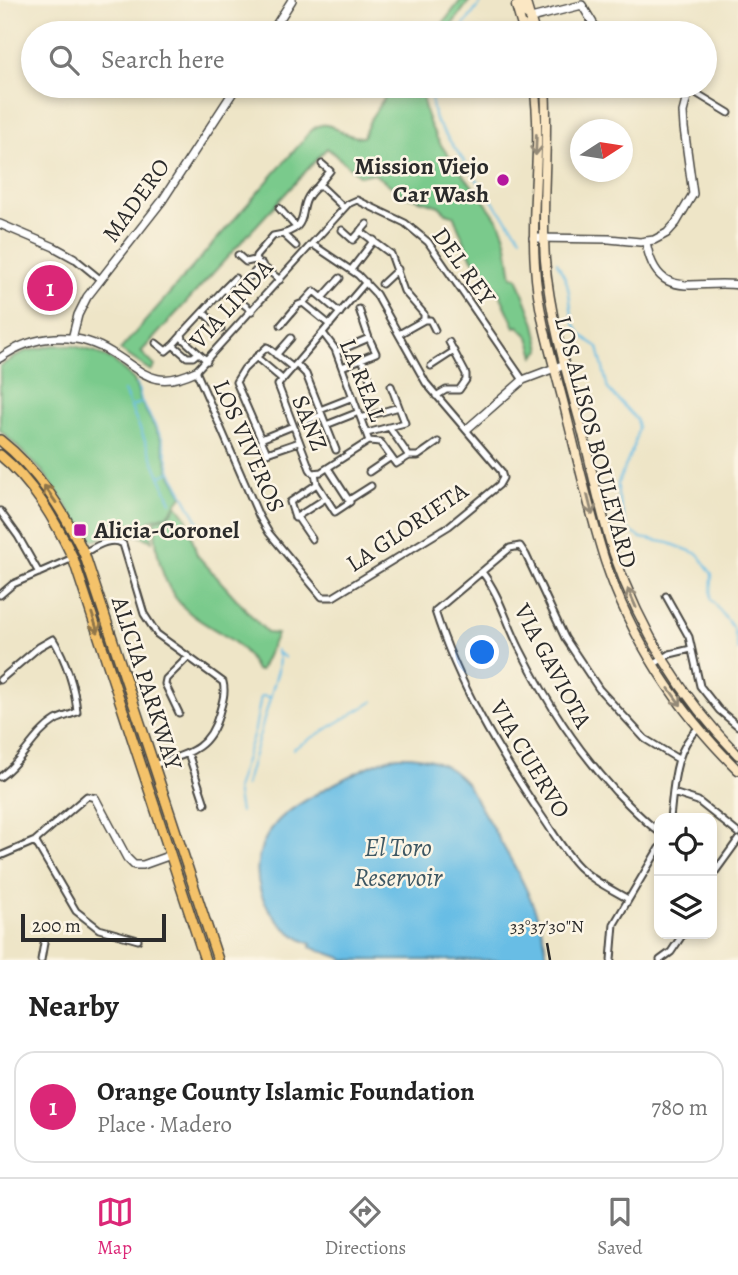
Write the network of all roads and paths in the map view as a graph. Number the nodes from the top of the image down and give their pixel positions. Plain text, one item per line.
1 (292, 0) edge
2 (516, 0) edge
3 (525, 0) edge
4 (531, 18) junction
5 (279, 21) edge
6 (522, 21) edge
7 (530, 21) edge
8 (532, 21) edge
9 (592, 21) edge
10 (229, 98) edge
11 (535, 98) edge
12 (546, 98) edge
13 (687, 98) edge
14 (704, 98) edge
15 (729, 113) dead end
16 (321, 164) dead end
17 (330, 171) junction
18 (336, 176) dead end
19 (317, 187) junction
20 (354, 200) joint
21 (279, 208) dead end
22 (344, 208) junction
23 (0, 224) edge
24 (367, 224) dead end
25 (296, 227) junction
26 (342, 230) dead end
27 (360, 231) junction
28 (284, 235) junction
29 (544, 238) junction
30 (533, 239) junction
31 (353, 240) junction
32 (374, 240) junction
33 (646, 242) junction
34 (312, 244) junction
35 (296, 246) dead end
36 (366, 250) junction
37 (239, 255) dead end
38 (74, 258) joint
39 (256, 260) junction
40 (262, 264) junction
41 (398, 269) junction
42 (351, 270) junction
43 (250, 277) dead end
44 (234, 278) dead end
45 (340, 278) dead end
46 (101, 280) junction
47 (280, 280) junction
48 (366, 282) junction
49 (382, 284) dead end
50 (738, 285) edge
51 (223, 290) junction
52 (322, 298) junction
53 (303, 303) junction
54 (359, 309) dead end
55 (251, 311) junction
56 (203, 312) junction
57 (340, 313) junction
58 (424, 320) junction
59 (281, 325) dead end
60 (330, 325) junction
61 (220, 329) dead end
62 (435, 330) dead end
63 (323, 333) junction
64 (182, 334) junction
65 (399, 334) junction
66 (291, 338) dead end
67 (369, 338) junction
68 (72, 339) junction
69 (449, 342) dead end
70 (156, 343) dead end
71 (173, 345) junction
72 (454, 351) junction
73 (336, 352) junction
74 (198, 353) junction
75 (276, 355) junction
76 (256, 357) junction
77 (0, 358) edge
78 (362, 359) junction
79 (207, 361) junction
80 (565, 364) junction
81 (294, 366) junction
82 (431, 366) dead end
83 (342, 367) junction
84 (555, 367) junction
85 (196, 371) junction
86 (523, 380) junction
87 (280, 382) junction
88 (391, 386) dead end
89 (373, 387) dead end
90 (353, 397) junction
91 (436, 397) junction
92 (399, 407) junction
93 (321, 412) junction
94 (360, 415) junction
95 (302, 422) dead end
96 (326, 425) junction
97 (293, 426) junction
98 (389, 427) junction
99 (467, 429) junction
100 (367, 433) junction
101 (261, 439) junction
102 (0, 440) edge
103 (369, 441) junction
104 (299, 442) junction
105 (438, 442) dead end
106 (336, 450) dead end
107 (0, 455) edge
108 (409, 456) junction
109 (391, 457) junction
110 (328, 468) junction
111 (369, 472) dead end
112 (314, 473) junction
113 (317, 484) junction
114 (371, 486) dead end
115 (326, 498) junction
116 (349, 500) junction
117 (0, 513) edge
118 (297, 516) junction
119 (312, 538) dead end
120 (84, 553) junction
121 (73, 558) junction
122 (482, 572) junction
123 (39, 573) junction
124 (0, 595) edge
125 (666, 596) dead end
126 (325, 598) joint
127 (691, 649) junction
128 (188, 657) junction
129 (663, 659) junction
130 (653, 665) junction
131 (0, 680) edge
132 (179, 713) dead end
133 (707, 721) junction
134 (738, 726) edge
135 (699, 728) junction
136 (188, 753) junction
137 (738, 755) edge
138 (678, 759) junction
139 (153, 765) junction
140 (738, 770) edge
141 (0, 777) edge
142 (673, 793) junction
143 (95, 798) joint
144 (205, 804) dead end
145 (671, 813) edge
146 (170, 817) junction
147 (654, 828) edge
148 (738, 833) edge
149 (738, 840) edge
150 (35, 841) junction
151 (171, 855) junction
152 (0, 856) edge
153 (654, 856) edge
154 (717, 869) edge
155 (628, 899) junction
156 (198, 903) junction
157 (680, 939) edge
158 (138, 940) dead end
159 (44, 943) dead end
160 (40, 960) edge
161 (205, 960) edge
162 (218, 960) edge
163 (611, 960) edge
164 (660, 960) edge

1 - 5 street
2 - 4 main road
2 - 6 main road
3 - 4 main road
4 - 7 main road
4 - 8 main road
4 - 9 street
10 - 46 street, MADERO
11 -> 30 main road, LOS ALISOS BOULEVARD
12 - 29 main road, LOS ALISOS BOULEVARD
13 - 33 street
14 - 15 street
16 - 17 street
17 - 18 street
17 - 19 street
19 - 22 street
19 - 25 street
20 - 22 street, VIA LINDA
20 - 86 street, DEL REY
21 - 25 street
22 - 34 street, VIA LINDA
23 - 38 street
24 - 27 street
25 - 28 street
26 - 31 street
27 - 31 street
27 - 32 street
28 - 35 street
28 - 39 street
29 - 30 street
29 - 33 street
29 - 80 main road, LOS ALISOS BOULEVARD
30 - 84 main road, LOS ALISOS BOULEVARD
31 - 36 street
32 - 36 street
32 - 41 street
33 - 50 street
34 - 42 street
34 - 47 street, VIA LINDA
36 - 42 street
37 - 39 street
38 - 46 street
39 - 40 street
40 - 43 street
40 - 47 street
41 - 49 street
41 - 58 street
42 - 48 street
44 - 51 street
45 - 52 street
46 - 68 street, MADERO
47 - 55 street, VIA LINDA
48 - 57 street
48 - 65 street
51 - 55 street
51 - 56 street
52 - 53 street
52 - 57 street
53 - 59 street
53 - 60 street
54 - 67 street
55 - 79 street, VIA LINDA
56 - 61 street
56 - 64 street
57 - 60 street
58 - 62 street
58 - 65 street
60 - 63 street
63 - 73 street, LA REAL
63 - 81 street
64 - 71 street
64 - 74 street
65 - 91 street
66 - 75 street
67 - 73 street
67 - 78 street
68 - 77 street, VIA LINDA
68 - 85 street, VIA LINDA
69 - 72 street
70 - 71 street
71 - 74 street
72 - 82 street
72 - 91 street
73 - 83 street, LA REAL
74 - 79 street
75 - 76 street
75 - 81 street
76 - 87 street
76 - 101 street
78 - 83 street
78 - 89 street
79 - 85 street, VIA LINDA
80 - 84 street
129 -> 80 main road, LOS ALISOS BOULEVARD
81 - 87 street
81 - 93 street
83 - 90 street, LA REAL
84 - 86 street
84 -> 130 main road, LOS ALISOS BOULEVARD
85 - 126 street, LOS VIVEROS
86 - 99 street
87 - 97 street, SANZ
88 - 92 street
90 - 93 street
90 - 94 street, LA REAL
91 - 99 street
92 - 94 street
92 - 98 street
93 - 95 street
93 - 96 street
94 - 96 street
94 - 100 street, LA REAL
96 - 106 street
97 - 101 street
97 - 104 street, SANZ
98 - 100 street
98 - 108 street
99 - 126 street, LA GLORIETA
100 - 103 street, LA REAL
101 - 104 street
120 -> 102 main road, ALICIA PARKWAY
103 - 109 street
103 - 110 street
104 - 112 street, SANZ
105 - 108 street
107 - 121 main road, ALICIA PARKWAY
108 - 109 street
109 - 111 street
110 - 112 street
110 - 116 street
112 - 113 street, SANZ
113 - 115 street
113 - 118 street
114 - 116 street
115 - 116 street
115 - 118 street
117 - 123 street
118 - 119 street
120 - 121 main road
120 - 128 street
120 - 139 main road, ALICIA PARKWAY
121 - 123 street
121 -> 151 main road, ALICIA PARKWAY
122 - 138 street
122 - 147 street, VIA GAVIOTA
122 - 155 street, VIA CUERVO
123 - 124 street
125 - 127 street
127 - 129 street
127 - 134 street
128 - 132 street
128 - 136 street
129 - 130 street
129 - 133 main road, LOS ALISOS BOULEVARD
130 -> 135 main road, LOS ALISOS BOULEVARD
131 - 141 street
133 - 135 street
133 - 137 main road, LOS ALISOS BOULEVARD
135 - 138 street
135 - 140 main road, LOS ALISOS BOULEVARD
136 - 139 street
136 - 144 street
138 - 142 street
139 - 146 main road, ALICIA PARKWAY
142 - 145 street
142 - 148 street
143 - 150 street
143 - 151 street
146 - 151 main road
146 - 156 main road, ALICIA PARKWAY
149 - 154 street
150 - 152 street
150 - 158 street
151 - 156 main road
151 - 161 main road, ALICIA PARKWAY
153 - 155 street
155 - 163 street
156 - 162 main road, ALICIA PARKWAY
157 - 164 street
159 - 160 street

